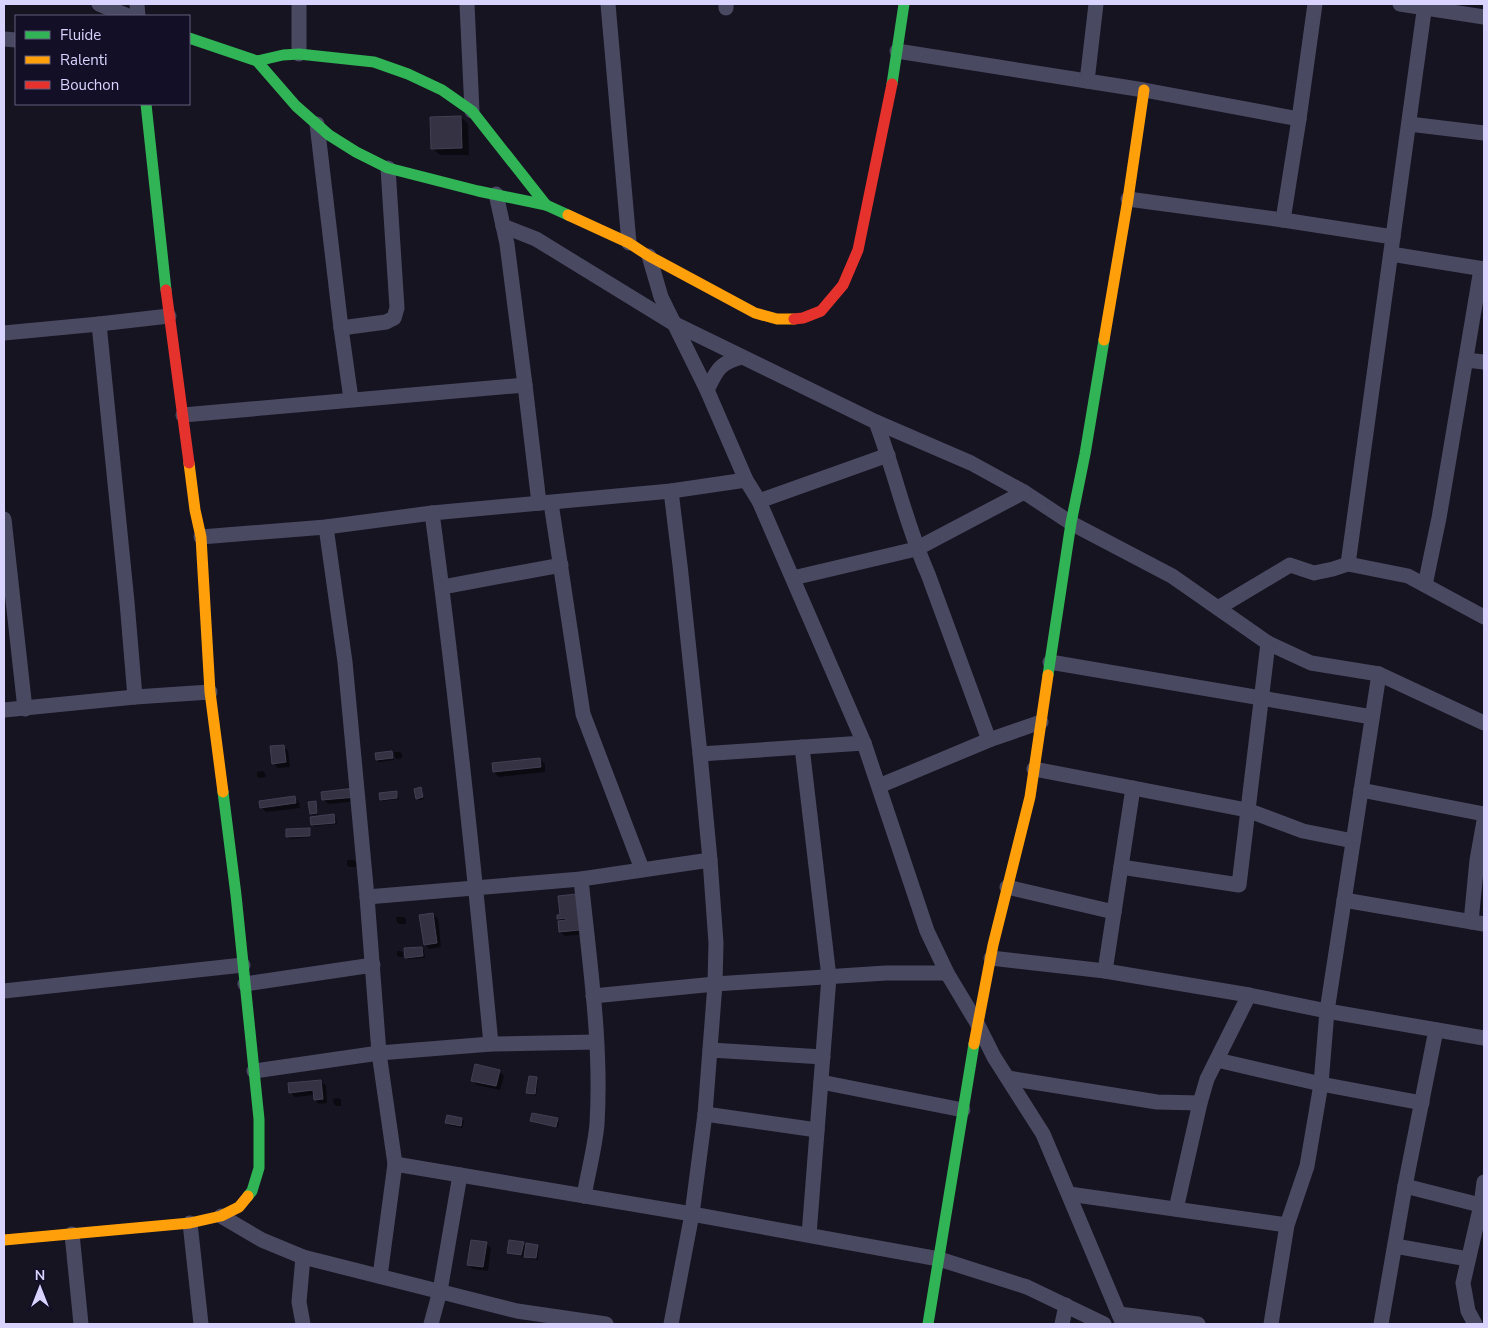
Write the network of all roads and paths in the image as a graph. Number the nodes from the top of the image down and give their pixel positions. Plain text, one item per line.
1 (99, 4) edge
2 (299, 4) edge
3 (467, 4) edge
4 (608, 4) edge
5 (904, 4) edge
6 (1096, 4) edge
7 (1315, 4) edge
8 (1400, 4) edge
9 (1425, 6) edge
10 (126, 15) edge
11 (1484, 17) edge
12 (190, 38) edge
13 (897, 51) junction
14 (300, 54) junction
15 (257, 61) junction
16 (1087, 81) junction
17 (1144, 90) junction
18 (146, 105) edge
19 (472, 110) junction
20 (1299, 118) junction
21 (317, 124) junction
22 (1409, 124) junction
23 (1484, 133) edge
24 (388, 168) junction
25 (496, 194) junction
26 (1128, 199) junction
27 (546, 205) junction
28 (1283, 220) junction
29 (503, 226) junction
30 (1393, 237) junction
31 (629, 243) junction
32 (1391, 254) junction
33 (649, 256) junction
34 (1483, 269) edge
35 (168, 316) junction
36 (673, 323) junction
37 (99, 324) junction
38 (341, 328) junction
39 (4, 333) edge
40 (742, 357) junction
41 (1466, 360) junction
42 (1484, 362) edge
43 (525, 385) junction
44 (706, 390) junction
45 (351, 399) junction
46 (183, 415) junction
47 (876, 422) junction
48 (888, 455) junction
49 (746, 480) junction
50 (671, 491) junction
51 (1024, 492) junction
52 (759, 501) junction
53 (545, 503) junction
54 (432, 513) junction
55 (4, 519) edge
56 (1071, 523) junction
57 (326, 527) junction
58 (201, 537) junction
59 (916, 548) junction
60 (1348, 564) junction
61 (561, 565) junction
62 (793, 578) junction
63 (1425, 585) junction
64 (442, 587) junction
65 (1218, 608) junction
66 (1484, 617) edge
67 (1268, 643) junction
68 (1050, 662) junction
69 (1379, 674) junction
70 (210, 692) junction
71 (135, 697) junction
72 (1260, 698) junction
73 (25, 709) junction
74 (4, 710) edge
75 (1372, 717) junction
76 (1041, 722) junction
77 (1484, 723) edge
78 (989, 740) junction
79 (864, 743) junction
80 (802, 747) junction
81 (700, 754) junction
82 (1034, 768) junction
83 (879, 786) junction
84 (1133, 788) junction
85 (1361, 790) junction
86 (1247, 810) junction
87 (1484, 814) edge
88 (1484, 821) edge
89 (1353, 841) junction
90 (710, 860) junction
91 (1121, 867) junction
92 (642, 869) junction
93 (581, 879) junction
94 (1007, 887) junction
95 (476, 888) junction
96 (367, 897) junction
97 (1344, 900) junction
98 (1114, 912) junction
99 (1478, 923) edge
100 (991, 958) junction
101 (243, 965) junction
102 (372, 965) junction
103 (1105, 971) junction
104 (947, 973) junction
105 (829, 977) junction
106 (245, 984) junction
107 (716, 984) junction
108 (4, 991) edge
109 (1249, 995) junction
110 (593, 996) junction
111 (1327, 1010) junction
112 (977, 1023) junction
113 (1436, 1030) junction
114 (1484, 1038) edge
115 (596, 1042) junction
116 (491, 1044) junction
117 (710, 1050) junction
118 (379, 1052) junction
119 (823, 1057) junction
120 (1217, 1060) junction
121 (254, 1071) junction
122 (1008, 1078) junction
123 (821, 1082) junction
124 (1320, 1084) junction
125 (1200, 1103) junction
126 (1422, 1104) junction
127 (964, 1110) junction
128 (705, 1114) junction
129 (817, 1130) junction
130 (395, 1164) junction
131 (460, 1175) junction
132 (1484, 1182) edge
133 (1405, 1186) junction
134 (1068, 1194) junction
135 (584, 1196) junction
136 (1483, 1206) edge
137 (1176, 1209) junction
138 (692, 1214) junction
139 (221, 1216) junction
140 (190, 1224) junction
141 (1287, 1225) junction
142 (72, 1234) junction
143 (809, 1235) junction
144 (4, 1240) edge
145 (1394, 1246) junction
146 (303, 1257) junction
147 (939, 1259) junction
148 (1468, 1259) junction
149 (380, 1276) junction
150 (440, 1291) junction
151 (1066, 1306) junction
152 (520, 1317) edge
153 (1121, 1319) edge
154 (81, 1324) edge
155 (201, 1324) edge
156 (303, 1324) edge
157 (431, 1324) edge
158 (606, 1324) edge
159 (671, 1324) edge
160 (928, 1324) edge
161 (1062, 1324) edge
162 (1104, 1324) edge
163 (1198, 1324) edge
164 (1271, 1324) edge
165 (1381, 1324) edge
166 (1475, 1324) edge

1 - 10 street
2 - 14 street
3 - 19 street
4 - 31 street
5 - 13 street
6 - 16 street
7 - 20 street
8 - 9 street
9 - 11 street
9 - 22 street
12 - 15 street
13 - 16 street
13 - 33 street
14 - 15 street
14 - 19 street
15 - 21 street
16 - 17 street
17 - 20 street
17 - 26 street
18 - 35 street
19 - 27 street
20 - 28 street
21 - 24 street
21 - 38 street
22 - 23 street
22 - 30 street
24 - 25 street
24 - 38 street
25 - 27 street
25 - 29 street
26 - 28 street
26 - 56 street
27 - 31 street
28 - 30 street
29 - 36 street
29 - 43 street
30 - 32 street
31 - 33 street
32 - 34 street
32 - 60 street
33 - 36 street
34 - 41 street
35 - 37 street
35 - 46 street
36 - 40 street
36 - 44 street
37 - 39 street
37 - 71 street
38 - 45 street
40 - 44 street
40 - 47 street
41 - 42 street
41 - 63 street
43 - 45 street
43 - 53 street
44 - 49 street
45 - 46 street
46 - 58 street
47 - 48 street
47 - 51 street
48 - 52 street
48 - 59 street
49 - 50 street
49 - 52 street
50 - 53 street
50 - 81 street
51 - 56 street
51 - 59 street
52 - 62 street
53 - 54 street
53 - 61 street
54 - 57 street
54 - 64 street
55 - 73 street
56 - 65 street
56 - 68 street
57 - 58 street
57 - 96 street
58 - 70 street
59 - 62 street
59 - 78 street
60 - 63 street
60 - 65 street
61 - 64 street
61 - 92 street
62 - 79 street
63 - 66 street
64 - 95 street
65 - 67 street
67 - 69 street
67 - 72 street
68 - 72 street
68 - 76 street
69 - 75 street
69 - 77 street
70 - 71 street
70 - 101 street
71 - 73 street
72 - 75 street
72 - 86 street
73 - 74 street
75 - 85 street
76 - 78 street
76 - 82 street
78 - 83 street
79 - 80 street
79 - 83 street
80 - 81 street
80 - 105 street
81 - 90 street
82 - 84 street
82 - 94 street
83 - 104 street
84 - 86 street
84 - 91 street
85 - 87 street
85 - 89 street
86 - 89 street
86 - 91 street
88 - 99 street
89 - 97 street
90 - 92 street
90 - 107 street
91 - 98 street
92 - 93 street
93 - 95 street
93 - 110 street
94 - 98 street
94 - 100 street
95 - 96 street
95 - 116 street
96 - 102 street
97 - 99 street
97 - 111 street
98 - 103 street
100 - 103 street
100 - 112 street
101 - 106 street
101 - 108 street
102 - 106 street
102 - 118 street
103 - 109 street
104 - 105 street
104 - 112 street
105 - 107 street
105 - 119 street
106 - 121 street
107 - 110 street
107 - 117 street
109 - 111 street
109 - 120 street
110 - 115 street
111 - 113 street
111 - 124 street
112 - 122 street
112 - 127 street
113 - 114 street
113 - 126 street
115 - 116 street
115 - 135 street
116 - 118 street
117 - 119 street
117 - 128 street
118 - 121 street
118 - 130 street
119 - 123 street
120 - 124 street
120 - 125 street
121 - 139 street
122 - 125 street
122 - 134 street
123 - 127 street
123 - 129 street
124 - 126 street
124 - 141 street
125 - 137 street
126 - 133 street
127 - 147 street
128 - 129 street
128 - 138 street
129 - 143 street
130 - 131 street
130 - 149 street
131 - 135 street
131 - 150 street
132 - 136 street
133 - 136 street
133 - 145 street
134 - 137 street
134 - 153 street
135 - 138 street
136 - 148 street
137 - 141 street
138 - 143 street
138 - 159 street
139 - 140 street
139 - 146 street
140 - 142 street
140 - 155 street
141 - 164 street
142 - 144 street
142 - 154 street
143 - 147 street
145 - 148 street
145 - 165 street
146 - 149 street
146 - 156 street
147 - 151 street
147 - 160 street
148 - 166 street
149 - 150 street
150 - 152 street
150 - 157 street
151 - 161 street
151 - 162 street
152 - 158 street
153 - 163 street

